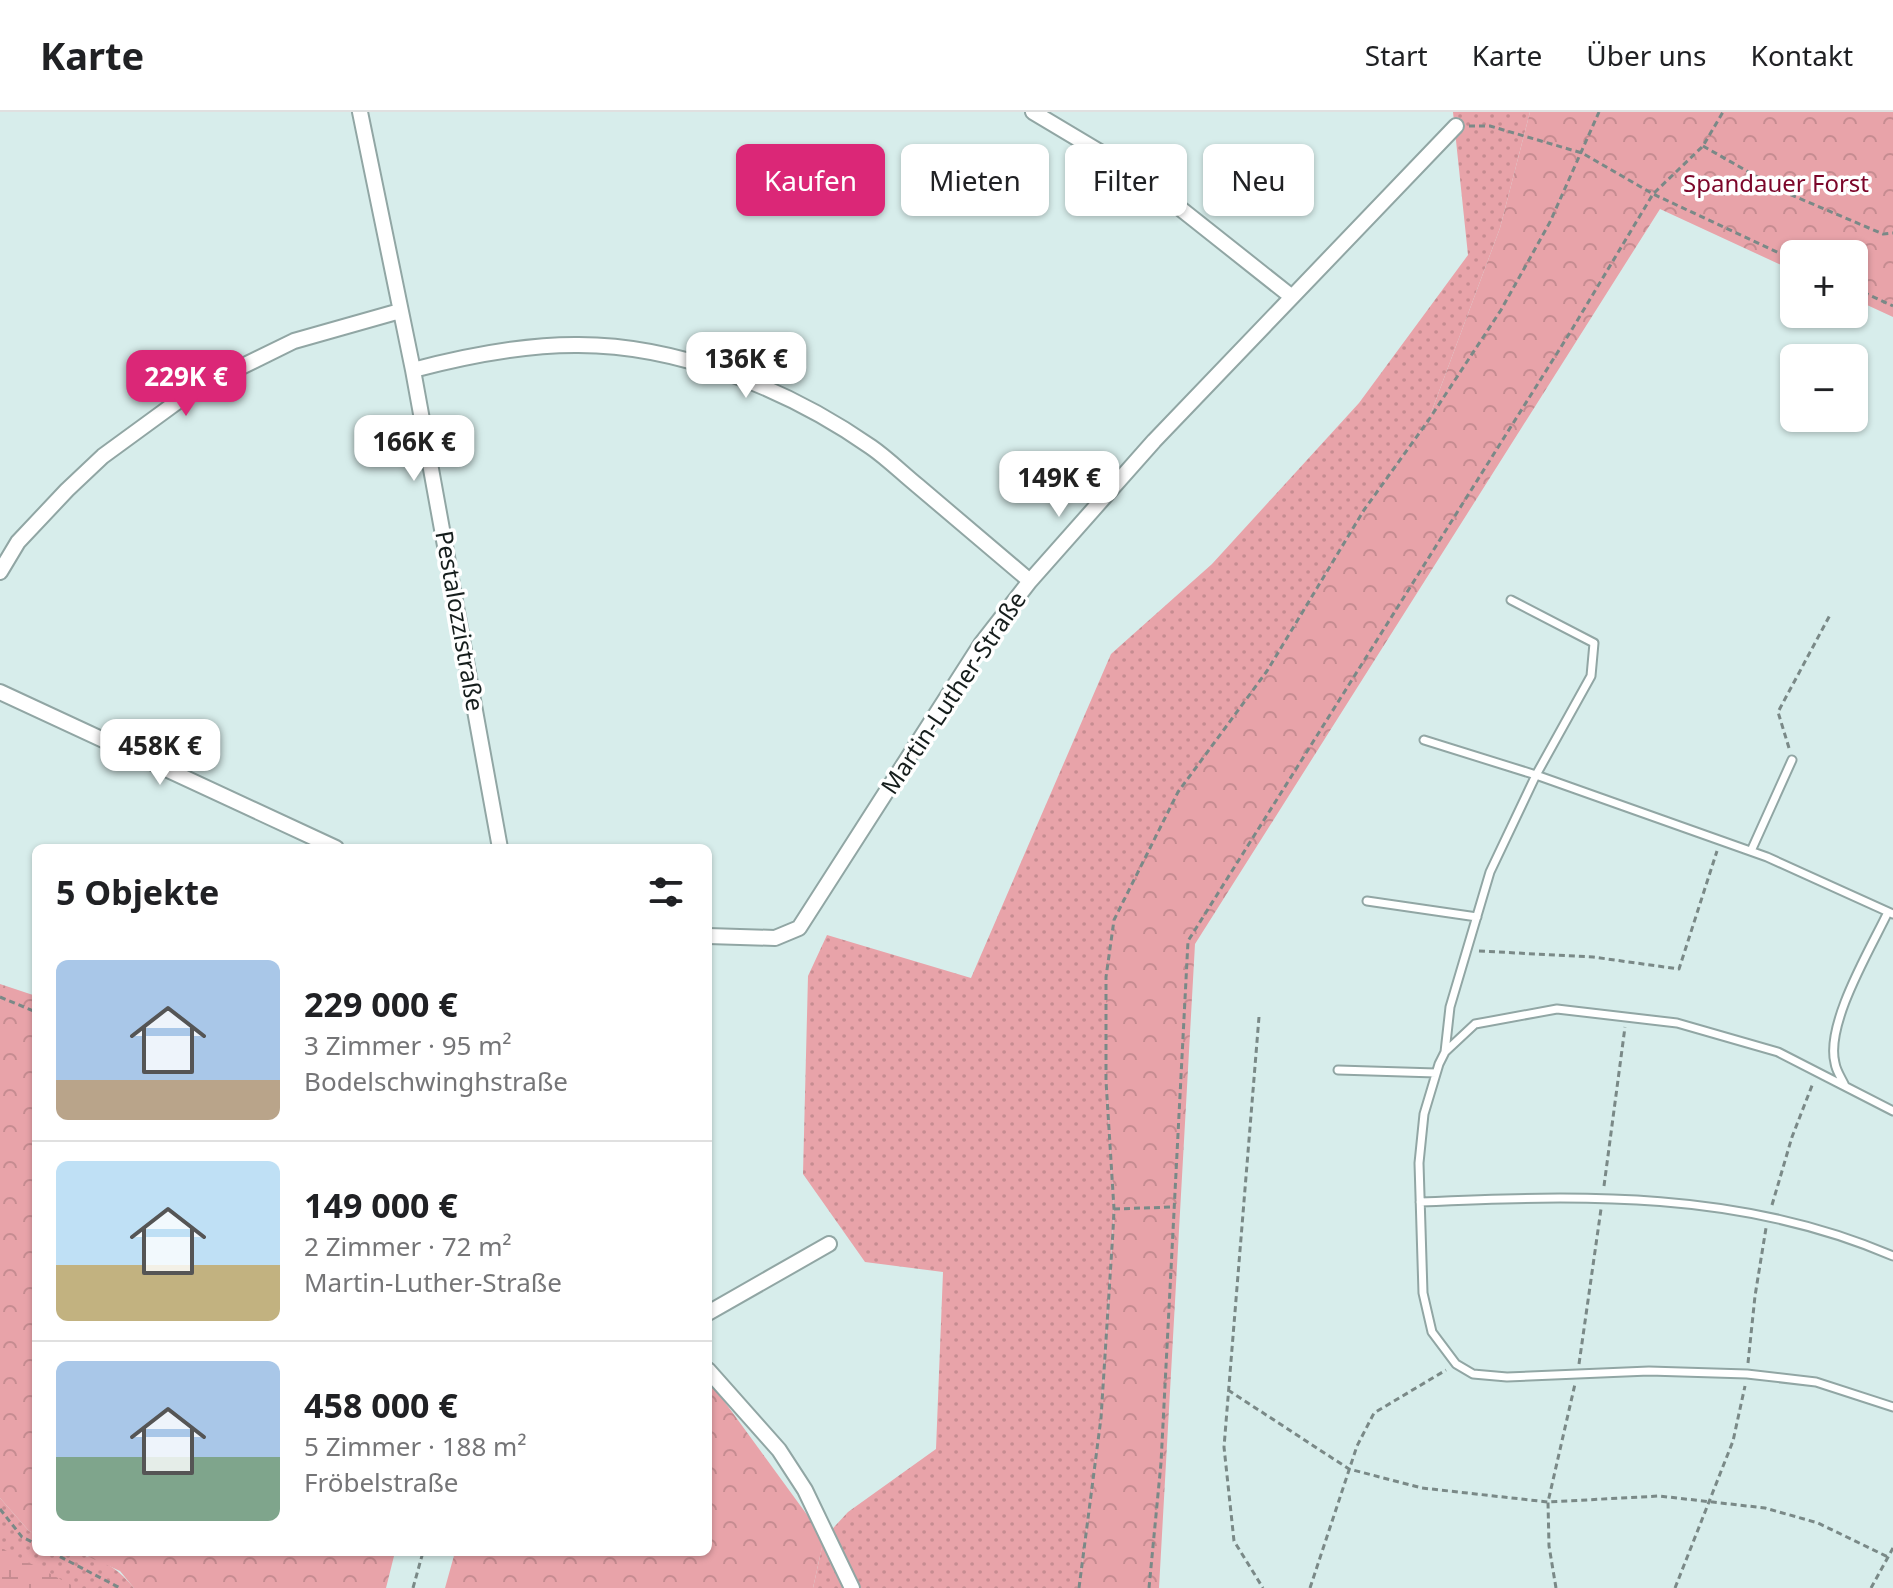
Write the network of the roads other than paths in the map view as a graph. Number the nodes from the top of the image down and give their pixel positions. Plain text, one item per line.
1 (360, 112) edge
2 (1033, 112) edge
3 (1456, 126) road end
4 (1292, 297) junction
5 (400, 311) junction
6 (413, 370) junction
7 (0, 572) edge
8 (1030, 581) junction
9 (1511, 600) dead end
10 (0, 692) edge
11 (1424, 740) dead end
12 (1792, 760) road end
13 (1536, 775) junction
14 (327, 844) edge
15 (499, 844) edge
16 (1751, 851) junction
17 (1367, 901) dead end
18 (1891, 913) edge
19 (1477, 917) junction
20 (712, 936) edge
21 (1445, 1052) junction
22 (1338, 1070) dead end
23 (1436, 1073) junction
24 (1845, 1086) junction
25 (1893, 1111) edge
26 (1420, 1202) junction
27 (829, 1244) dead end
28 (1893, 1256) edge
29 (712, 1311) edge
30 (712, 1375) edge
31 (1893, 1407) edge
32 (852, 1588) edge

1 - 5 street, Pestalozzistraße
2 - 4 street
3 - 4 street, Martin-Luther-Straße
4 - 8 street, Martin-Luther-Straße
5 - 6 street, Pestalozzistraße
5 - 7 street
6 - 8 street
6 - 15 street, Pestalozzistraße
8 - 20 street, Martin-Luther-Straße
9 - 13 lane
10 - 14 street
11 - 13 lane
12 - 16 lane
13 - 16 lane
13 - 19 lane
16 - 18 lane
17 - 19 lane
18 - 24 lane
19 - 21 lane
21 - 23 lane
21 - 24 lane
22 - 23 lane
23 - 26 lane
24 - 25 lane
26 - 28 lane
26 - 31 lane
27 - 29 street
30 - 32 street

